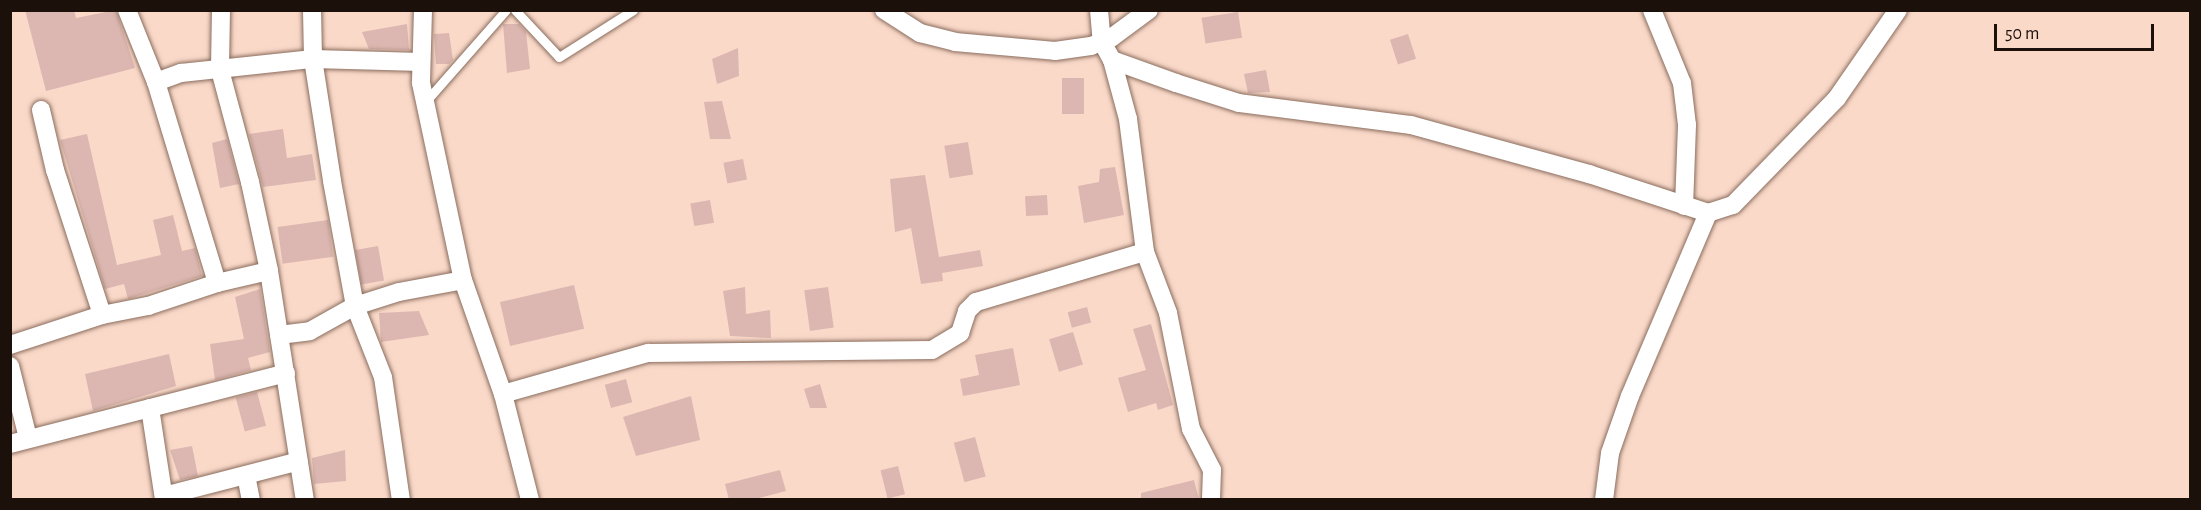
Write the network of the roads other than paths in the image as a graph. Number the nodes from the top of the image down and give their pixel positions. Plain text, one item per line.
1 (127, 10) edge
2 (221, 10) edge
3 (312, 10) edge
4 (423, 10) edge
5 (506, 10) edge
6 (515, 10) edge
7 (633, 10) edge
8 (884, 10) edge
9 (1099, 10) edge
10 (1149, 10) edge
11 (1652, 10) edge
12 (1898, 10) edge
13 (1102, 42) junction
14 (313, 59) junction
15 (1112, 60) junction
16 (421, 62) junction
17 (220, 70) junction
18 (156, 82) junction
19 (426, 101) junction
20 (41, 110) dead end
21 (1684, 206) junction
22 (1708, 213) junction
23 (1145, 252) junction
24 (269, 271) junction
25 (464, 280) junction
26 (217, 283) junction
27 (355, 306) junction
28 (102, 315) junction
29 (279, 335) junction
30 (10, 345) edge
31 (10, 366) edge
32 (286, 373) junction
33 (503, 394) junction
34 (150, 408) junction
35 (28, 438) junction
36 (10, 444) edge
37 (299, 461) junction
38 (246, 475) junction
39 (164, 498) edge
40 (251, 500) edge
41 (305, 500) edge
42 (401, 500) edge
43 (530, 500) edge
44 (1211, 500) edge
45 (1604, 500) edge

1 - 18 street
2 - 17 street
3 - 14 street
4 - 16 street
5 - 19 lane
6 - 7 lane
8 - 13 street
9 - 13 street
10 - 13 street
11 - 21 street
12 - 22 street
13 - 15 street
14 - 16 street
14 - 17 street
14 - 27 street
15 - 21 street
15 - 23 street
16 - 19 street
17 - 18 street
17 - 24 street
18 - 26 street
19 - 25 street
20 - 28 street
21 - 22 street
22 - 45 street
23 - 33 street
23 - 44 street
24 - 26 street
24 - 29 street
25 - 27 street
25 - 33 street
26 - 28 street
27 - 29 street
27 - 42 street
28 - 30 street
29 - 32 street
31 - 35 street
32 - 34 street
32 - 37 street
33 - 43 street
34 - 35 street
34 - 39 street
35 - 36 street
37 - 38 street
37 - 41 street
38 - 39 street
38 - 40 street

